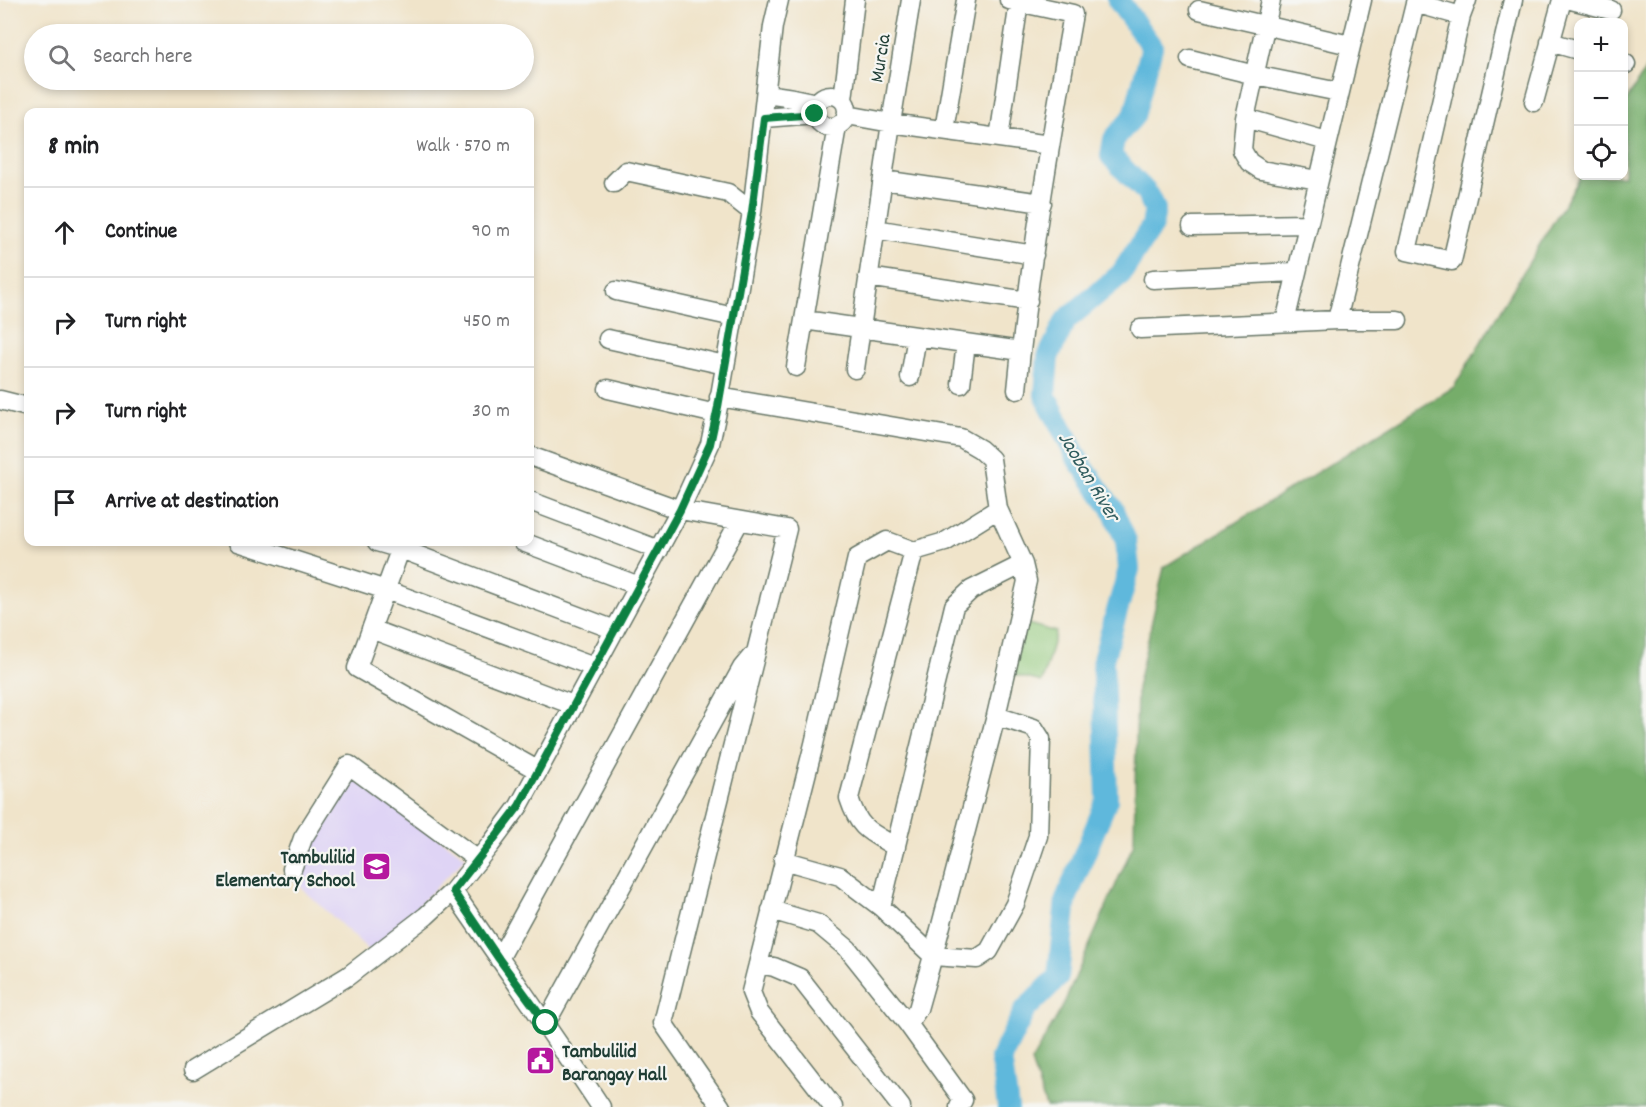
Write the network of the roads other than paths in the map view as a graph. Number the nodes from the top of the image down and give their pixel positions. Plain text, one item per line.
1 (779, 0) edge
2 (855, 0) edge
3 (911, 0) edge
4 (966, 0) edge
5 (1271, 0) edge
6 (1362, 0) edge
7 (1513, 0) edge
8 (1562, 0) edge
9 (1571, 0) edge
10 (1014, 1) edge
11 (1416, 2) edge
12 (1464, 8) edge
13 (1199, 10) dead end
14 (1611, 10) dead end
15 (1266, 25) junction
16 (1550, 42) junction
17 (1350, 45) junction
18 (1574, 49) edge
19 (1190, 59) dead end
20 (1255, 75) junction
21 (1339, 92) junction
22 (766, 94) junction
23 (1534, 102) dead end
24 (816, 108) junction
25 (842, 113) junction
26 (764, 118) junction
27 (1245, 118) junction
28 (891, 123) junction
29 (944, 130) junction
30 (999, 138) junction
31 (1327, 141) junction
32 (1050, 145) junction
33 (883, 180) junction
34 (1318, 180) junction
35 (614, 183) dead end
36 (1042, 203) junction
37 (752, 212) junction
38 (1307, 225) junction
39 (1192, 226) dead end
40 (876, 229) junction
41 (1034, 255) junction
42 (1295, 272) junction
43 (868, 277) junction
44 (1153, 279) dead end
45 (616, 291) dead end
46 (1028, 301) junction
47 (734, 317) junction
48 (1337, 320) junction
49 (1398, 320) dead end
50 (804, 321) junction
51 (1285, 322) junction
52 (860, 328) junction
53 (1140, 329) dead end
54 (917, 336) junction
55 (608, 339) dead end
56 (966, 343) junction
57 (1021, 351) junction
58 (725, 365) junction
59 (796, 367) dead end
60 (855, 369) dead end
61 (910, 377) dead end
62 (961, 384) dead end
63 (608, 389) dead end
64 (1017, 390) dead end
65 (0, 400) edge
66 (24, 406) edge
67 (718, 406) junction
68 (534, 457) edge
69 (534, 503) edge
70 (998, 509) junction
71 (680, 510) junction
72 (739, 522) junction
73 (250, 546) edge
74 (402, 546) edge
75 (405, 546) edge
76 (534, 546) edge
77 (659, 550) junction
78 (914, 550) junction
79 (1023, 564) junction
80 (639, 586) junction
81 (386, 590) junction
82 (371, 629) junction
83 (615, 630) junction
84 (757, 651) junction
85 (594, 667) junction
86 (573, 705) junction
87 (996, 716) junction
88 (537, 770) junction
89 (896, 847) junction
90 (478, 860) junction
91 (783, 860) junction
92 (292, 869) dead end
93 (453, 891) junction
94 (881, 907) junction
95 (771, 910) junction
96 (933, 956) junction
97 (499, 959) junction
98 (758, 964) junction
99 (546, 1023) junction
100 (908, 1024) junction
101 (193, 1070) dead end
102 (602, 1107) edge
103 (721, 1107) edge
104 (833, 1107) edge
105 (901, 1107) edge
106 (959, 1107) edge

1 - 22 street
2 - 25 street
3 - 28 street, Murcia
4 - 29 street
5 - 15 street
6 - 17 street
7 - 12 street
8 - 16 street
9 - 14 street
10 - 30 street
10 - 32 street
11 - 12 street
11 - 48 street
13 - 15 street
15 - 17 street
15 - 20 street
16 - 18 street
16 - 23 street
17 - 21 street
19 - 20 street
20 - 21 street
20 - 27 street
21 - 31 street
22 - 24 street
22 - 26 street
24 - 25 street
24 - 25 street
24 - 26 street
25 - 28 street
25 - 50 street
26 - 37 street
27 - 31 street
27 - 34 street
28 - 29 street
28 - 33 street, Murcia
29 - 30 street
30 - 32 street
31 - 34 street
32 - 36 street
33 - 36 street
33 - 40 street, Murcia
34 - 38 street
35 - 37 street
36 - 41 street
37 - 47 street
38 - 39 street
38 - 42 street
40 - 41 street
40 - 43 street, Murcia
41 - 46 street
42 - 44 street
42 - 51 street
43 - 46 street
43 - 52 street, Murcia
45 - 47 street
46 - 57 street
47 - 58 street
48 - 49 street
48 - 51 street
50 - 52 street
50 - 59 street
51 - 53 street
52 - 54 street
52 - 60 street, Murcia
54 - 56 street
54 - 61 street
55 - 58 street
56 - 57 street
56 - 62 street
57 - 64 street
58 - 67 street
63 - 67 street
65 - 66 street
67 - 70 street
67 - 71 street
68 - 71 street
69 - 77 street
70 - 78 street
70 - 79 street
71 - 72 street
71 - 77 street
72 - 84 street
72 - 97 street
73 - 81 street
74 - 81 street
75 - 83 street
76 - 80 street
77 - 80 street
78 - 89 street
78 - 91 street
79 - 87 street
79 - 89 street
80 - 83 street
81 - 82 street
81 - 85 street
82 - 86 street
82 - 88 street
83 - 85 street
84 - 99 street
84 - 103 street
85 - 86 street
86 - 88 street
87 - 96 street
87 - 96 street
88 - 90 street
89 - 94 street
90 - 92 street
90 - 93 street
91 - 94 street
91 - 95 street
93 - 97 street
93 - 101 street
94 - 96 street
95 - 98 street
95 - 100 street
96 - 100 street
97 - 99 street
98 - 104 street
98 - 105 street
99 - 102 street
100 - 106 street

